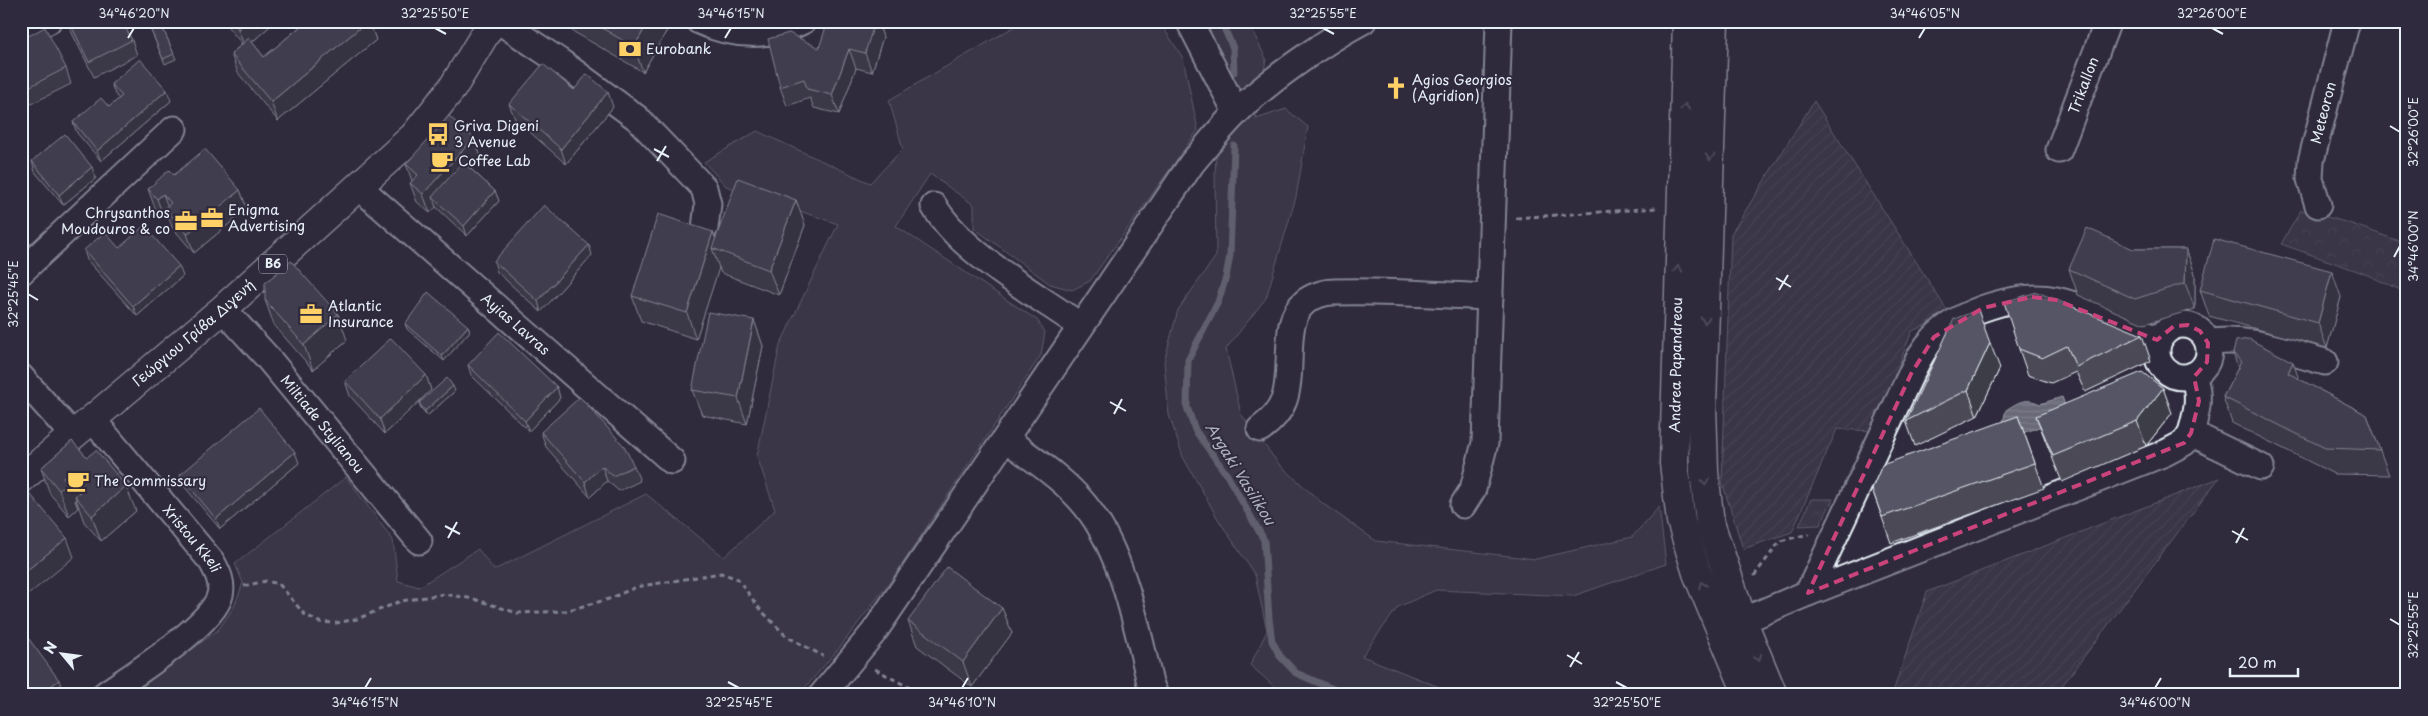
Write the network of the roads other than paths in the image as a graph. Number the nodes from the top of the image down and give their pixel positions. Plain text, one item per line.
1 (48, 21) edge
2 (493, 21) edge
3 (499, 21) edge
4 (699, 21) edge
5 (803, 21) edge
6 (1189, 21) edge
7 (1363, 21) edge
8 (1499, 21) edge
9 (1687, 21) edge
10 (1714, 21) edge
11 (2108, 21) edge
12 (2347, 21) edge
13 (728, 25) edge
14 (21, 33) edge
15 (1236, 112) junction
16 (174, 129) dead end
17 (2059, 150) dead end
18 (359, 186) junction
19 (2318, 205) dead end
20 (934, 206) dead end
21 (705, 228) edge
22 (21, 272) edge
23 (1490, 297) junction
24 (224, 308) junction
25 (1082, 326) junction
26 (2158, 340) junction
27 (2208, 343) junction
28 (2324, 362) dead end
29 (2193, 375) junction
30 (21, 377) edge
31 (82, 427) junction
32 (1260, 430) dead end
33 (2191, 433) junction
34 (1006, 439) junction
35 (672, 461) dead end
36 (2261, 466) dead end
37 (21, 478) edge
38 (1463, 505) dead end
39 (419, 541) dead end
40 (1808, 593) junction
41 (1732, 626) junction
42 (104, 695) edge
43 (822, 695) edge
44 (1155, 695) edge
45 (1748, 695) edge
46 (1773, 695) edge

1 - 14 street
2 - 18 street, Γεώργιου Γρίβα Διγενή / B6
3 - 21 street
4 - 13 street
5 - 13 street
6 - 15 street
7 - 15 street
8 - 23 street
41 -> 9 street, Andrea Papandreou
10 -> 41 street, Andrea Papandreou
11 - 17 street, Trikallon
12 - 19 street, Meteoron
15 - 25 street
16 - 22 street
18 - 24 street, Γεώργιου Γρίβα Διγενή / B6
18 - 35 street, Ayias Lavras
20 - 25 street
23 - 32 street
23 - 38 street
24 - 31 street, Γεώργιου Γρίβα Διγενή / B6
24 - 39 street, Miltiade Stylianou
25 - 34 street
26 - 27 street
26 - 29 street
26 - 40 street
27 - 28 street
27 - 29 street
29 - 33 street
30 - 31 street, Xristou Kkeli
31 - 37 street, Γεώργιου Γρίβα Διγενή / B6
31 - 42 street, Xristou Kkeli
33 - 36 street
33 - 40 street
34 - 43 street
34 - 44 street
40 - 41 street
41 - 45 street, Andrea Papandreou
41 -> 46 street, Andrea Papandreou

